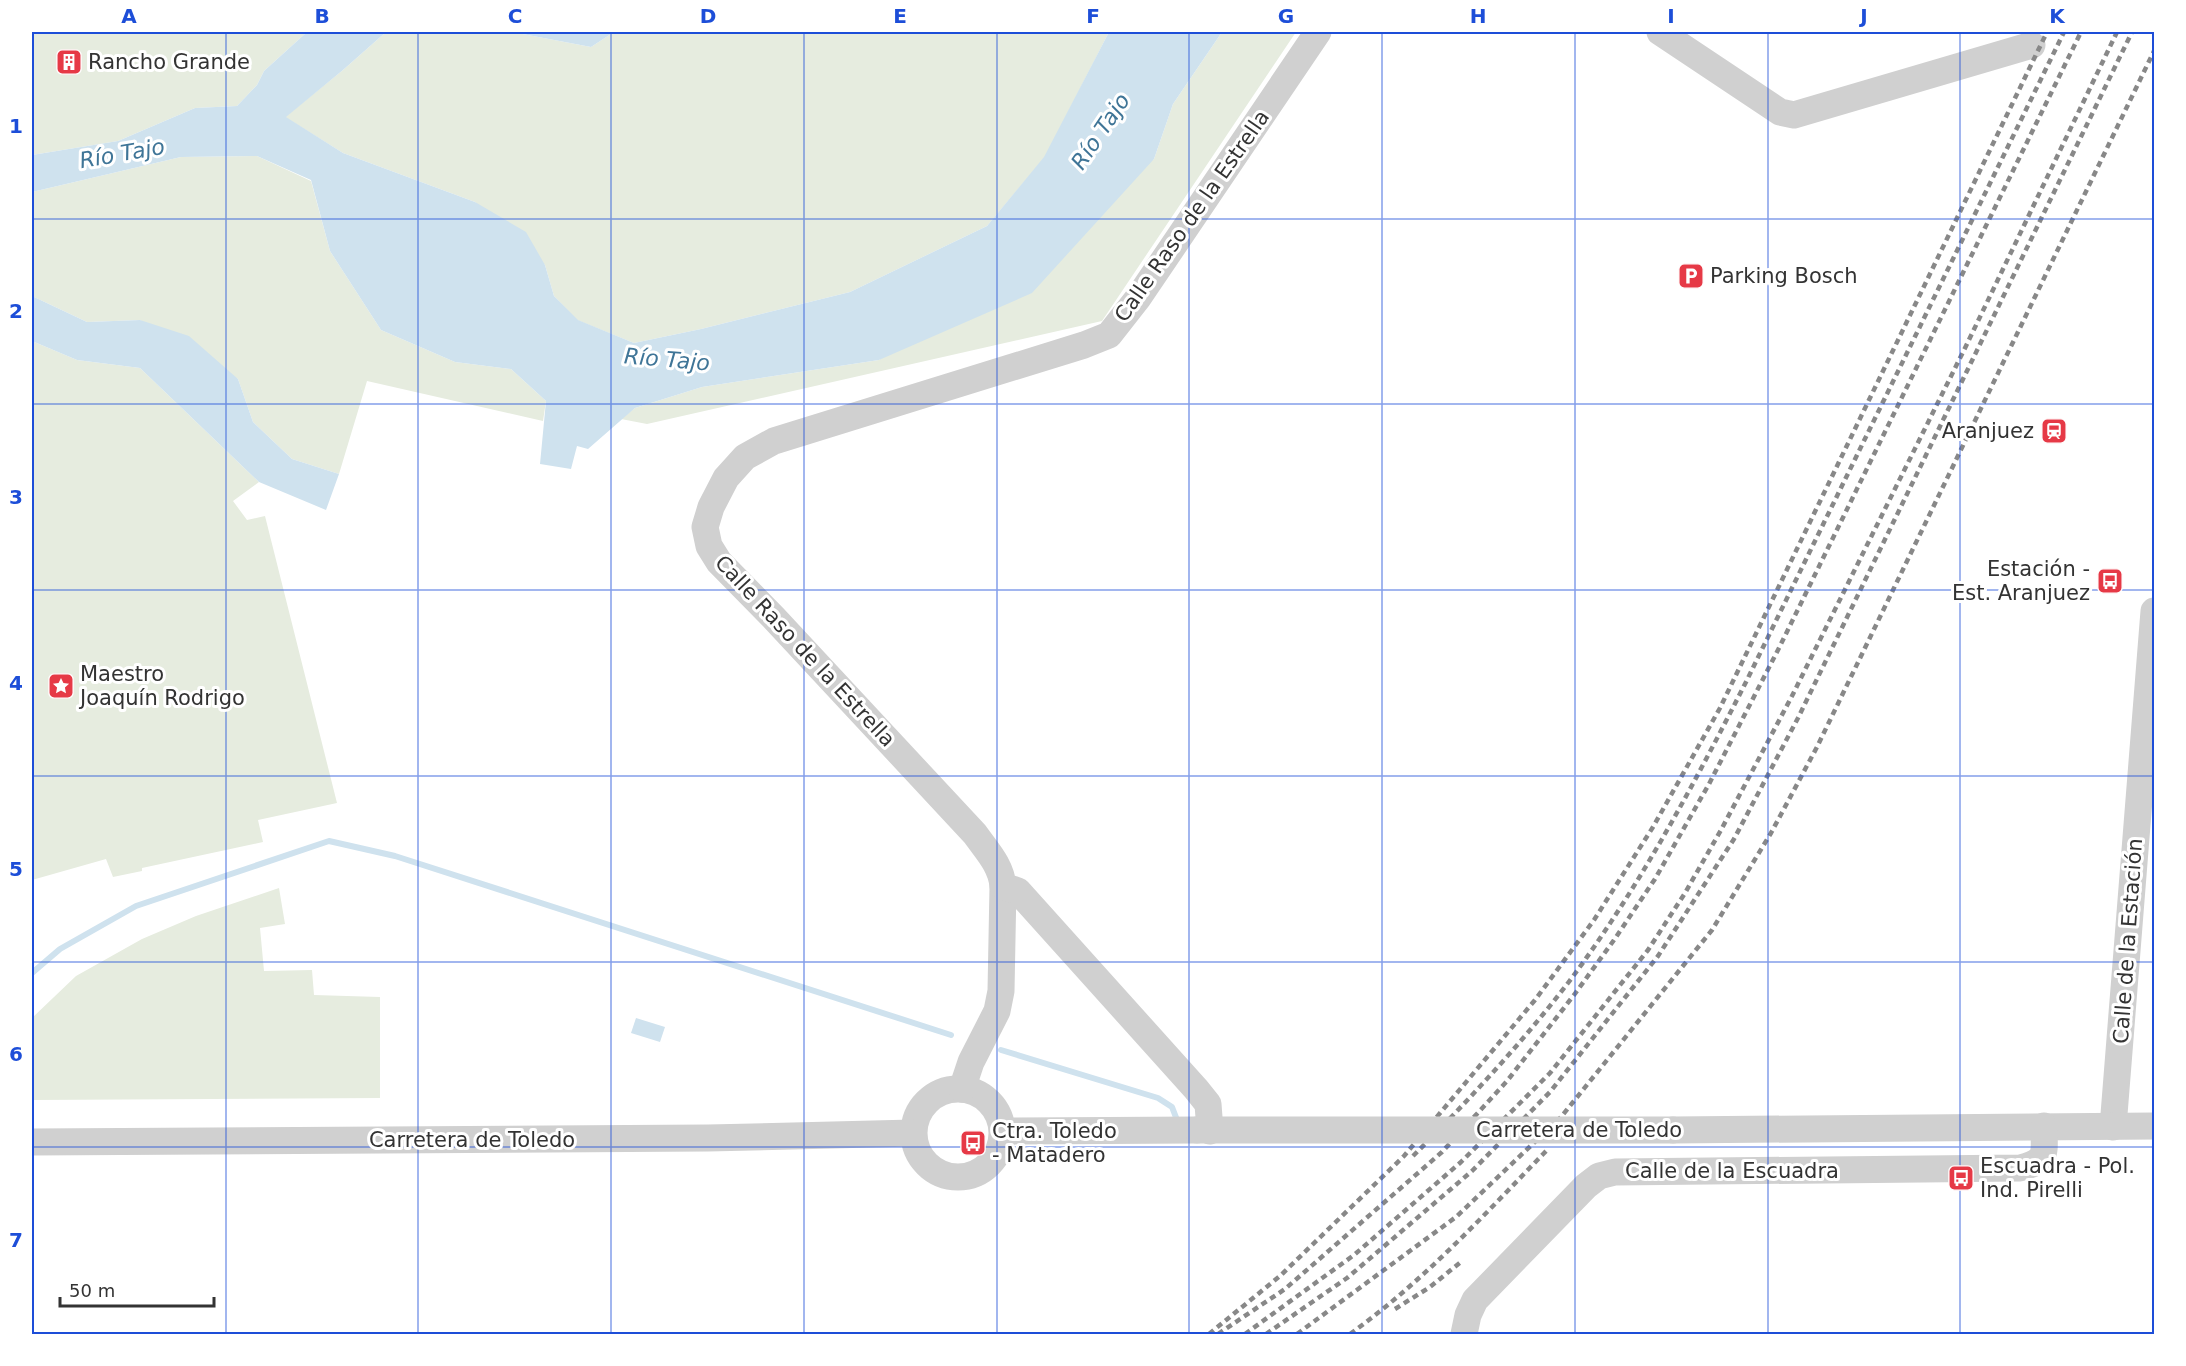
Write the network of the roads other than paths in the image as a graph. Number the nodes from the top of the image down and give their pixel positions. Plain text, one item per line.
1 (1318, 32) edge
2 (1660, 32) edge
3 (2032, 45) dead end
4 (2154, 611) edge
5 (1003, 886) junction
6 (962, 1089) junction
7 (2044, 1126) junction
8 (2154, 1126) edge
9 (2113, 1127) junction
10 (1204, 1130) junction
11 (1003, 1131) junction
12 (913, 1133) junction
13 (32, 1142) edge
14 (1464, 1335) edge

1 - 5 street, Calle Raso de la Estrella
2 - 3 street
4 - 9 street, Calle de la Estación
5 - 6 street
5 - 10 street
6 - 11 street
6 - 12 street
7 - 9 street, Carretera de Toledo
7 - 10 street, Carretera de Toledo, bridge
7 - 14 street, Calle de la Escuadra
8 - 9 street, Carretera de Toledo
10 - 11 street, Carretera de Toledo
11 - 12 street
12 - 13 street, Carretera de Toledo

